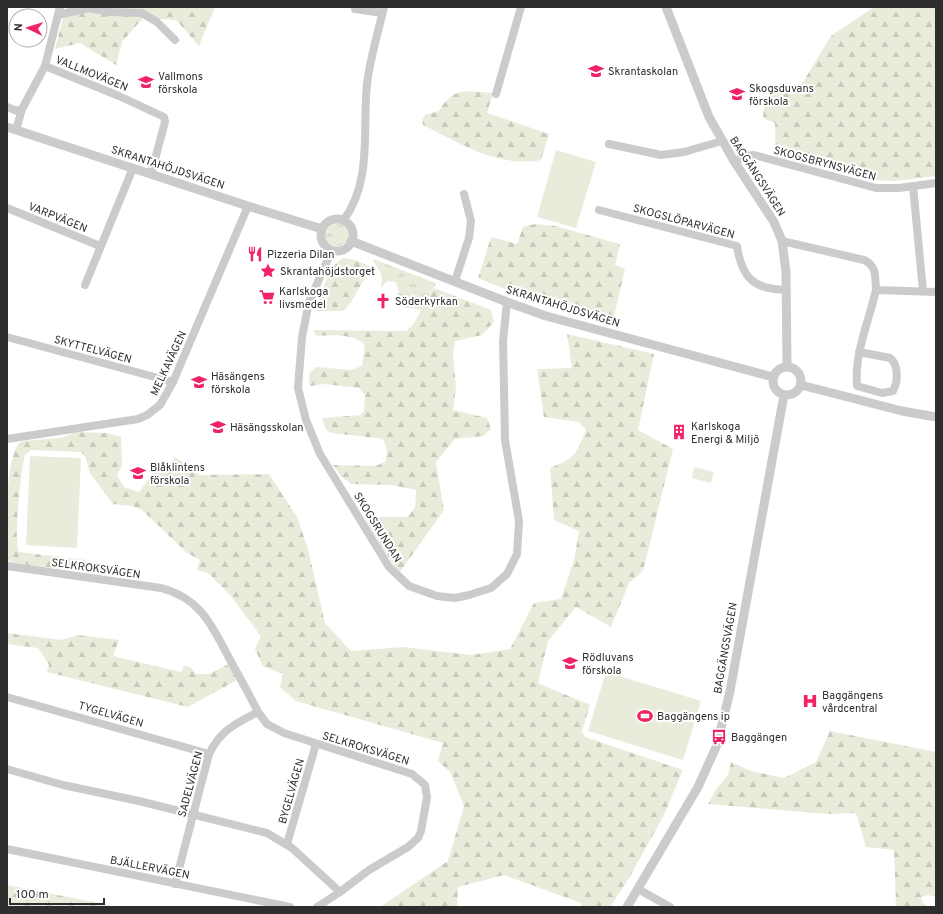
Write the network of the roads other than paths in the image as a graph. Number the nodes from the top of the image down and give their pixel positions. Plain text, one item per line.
1 (520, 7) edge
2 (666, 7) edge
3 (355, 9) dead end
4 (383, 10) edge
5 (59, 11) edge
6 (175, 40) dead end
7 (45, 66) junction
8 (496, 94) dead end
9 (7, 107) edge
10 (22, 109) junction
11 (11, 129) edge
12 (722, 141) junction
13 (609, 144) dead end
14 (734, 161) junction
15 (133, 168) junction
16 (151, 174) junction
17 (936, 183) edge
18 (913, 186) junction
19 (464, 194) dead end
20 (248, 206) junction
21 (7, 208) edge
22 (599, 210) dead end
23 (343, 220) junction
24 (322, 228) junction
25 (351, 241) junction
26 (782, 241) junction
27 (100, 246) junction
28 (332, 250) junction
29 (455, 281) junction
30 (84, 285) dead end
31 (786, 290) junction
32 (876, 290) junction
33 (923, 291) junction
34 (936, 292) edge
35 (507, 302) junction
36 (7, 337) edge
37 (860, 352) junction
38 (787, 366) junction
39 (773, 377) junction
40 (173, 382) junction
41 (801, 385) junction
42 (784, 395) junction
43 (936, 417) edge
44 (7, 439) edge
45 (7, 566) edge
46 (7, 697) edge
47 (258, 712) junction
48 (316, 744) junction
49 (209, 754) junction
50 (7, 769) edge
51 (194, 814) junction
52 (287, 844) junction
53 (7, 849) edge
54 (175, 884) junction
55 (638, 889) junction
56 (340, 892) junction
57 (290, 907) edge
58 (317, 907) edge
59 (627, 907) edge
60 (670, 907) edge

1 - 8 street
2 - 12 street, BAGGÄNGSVÄGEN
3 - 4 street
4 - 23 street
5 - 6 street
5 - 7 street
7 - 10 street
7 - 16 street, VALLMOVÄGEN
9 - 10 street
10 - 11 street
11 - 15 street, SKRANTAHÖJDSVÄGEN
12 - 13 street
12 - 14 street, BAGGÄNGSVÄGEN
14 - 18 street, SKOGSBRYNSVÄGEN
14 - 26 street, BAGGÄNGSVÄGEN
15 - 16 street, SKRANTAHÖJDSVÄGEN
15 - 27 street
16 - 20 street, SKRANTAHÖJDSVÄGEN
17 - 18 street, SKOGSBRYNSVÄGEN
18 - 33 street
19 - 29 street
20 - 24 street, SKRANTAHÖJDSVÄGEN
20 - 40 street, MELKAVÄGEN
21 - 27 street, VARPVÄGEN
22 - 31 street, SKOGSLÖPARVÄGEN
23 - 24 street
23 - 25 street
24 - 28 street
25 - 28 street
25 - 29 street, SKRANTAHÖJDSVÄGEN
26 - 31 street, BAGGÄNGSVÄGEN
26 - 32 street
27 - 30 street
28 - 35 street, SKOGSRUNDAN
29 - 35 street, SKRANTAHÖJDSVÄGEN
31 - 38 street, BAGGÄNGSVÄGEN
32 - 33 street
32 - 37 street
33 - 34 street
35 - 39 street, SKRANTAHÖJDSVÄGEN
36 - 40 street, SKYTTELVÄGEN
37 - 37 street
38 - 39 street
38 - 41 street
39 - 42 street
40 - 44 street, MELKAVÄGEN
41 - 42 street
41 - 43 street
42 - 55 street, BAGGÄNGSVÄGEN
45 - 47 street, SELKROKSVÄGEN
46 - 49 street, TYGELVÄGEN
47 - 48 street, SELKROKSVÄGEN
47 - 49 street, SADELVÄGEN
48 - 52 street, BYGELVÄGEN
48 - 56 street, SELKROKSVÄGEN
49 - 51 street, SADELVÄGEN
50 - 51 street
51 - 52 street
51 - 54 street, SADELVÄGEN
52 - 56 street
53 - 54 street, BJÄLLERVÄGEN
54 - 57 street, BJÄLLERVÄGEN
55 - 59 street, BAGGÄNGSVÄGEN
55 - 60 street
56 - 58 street

